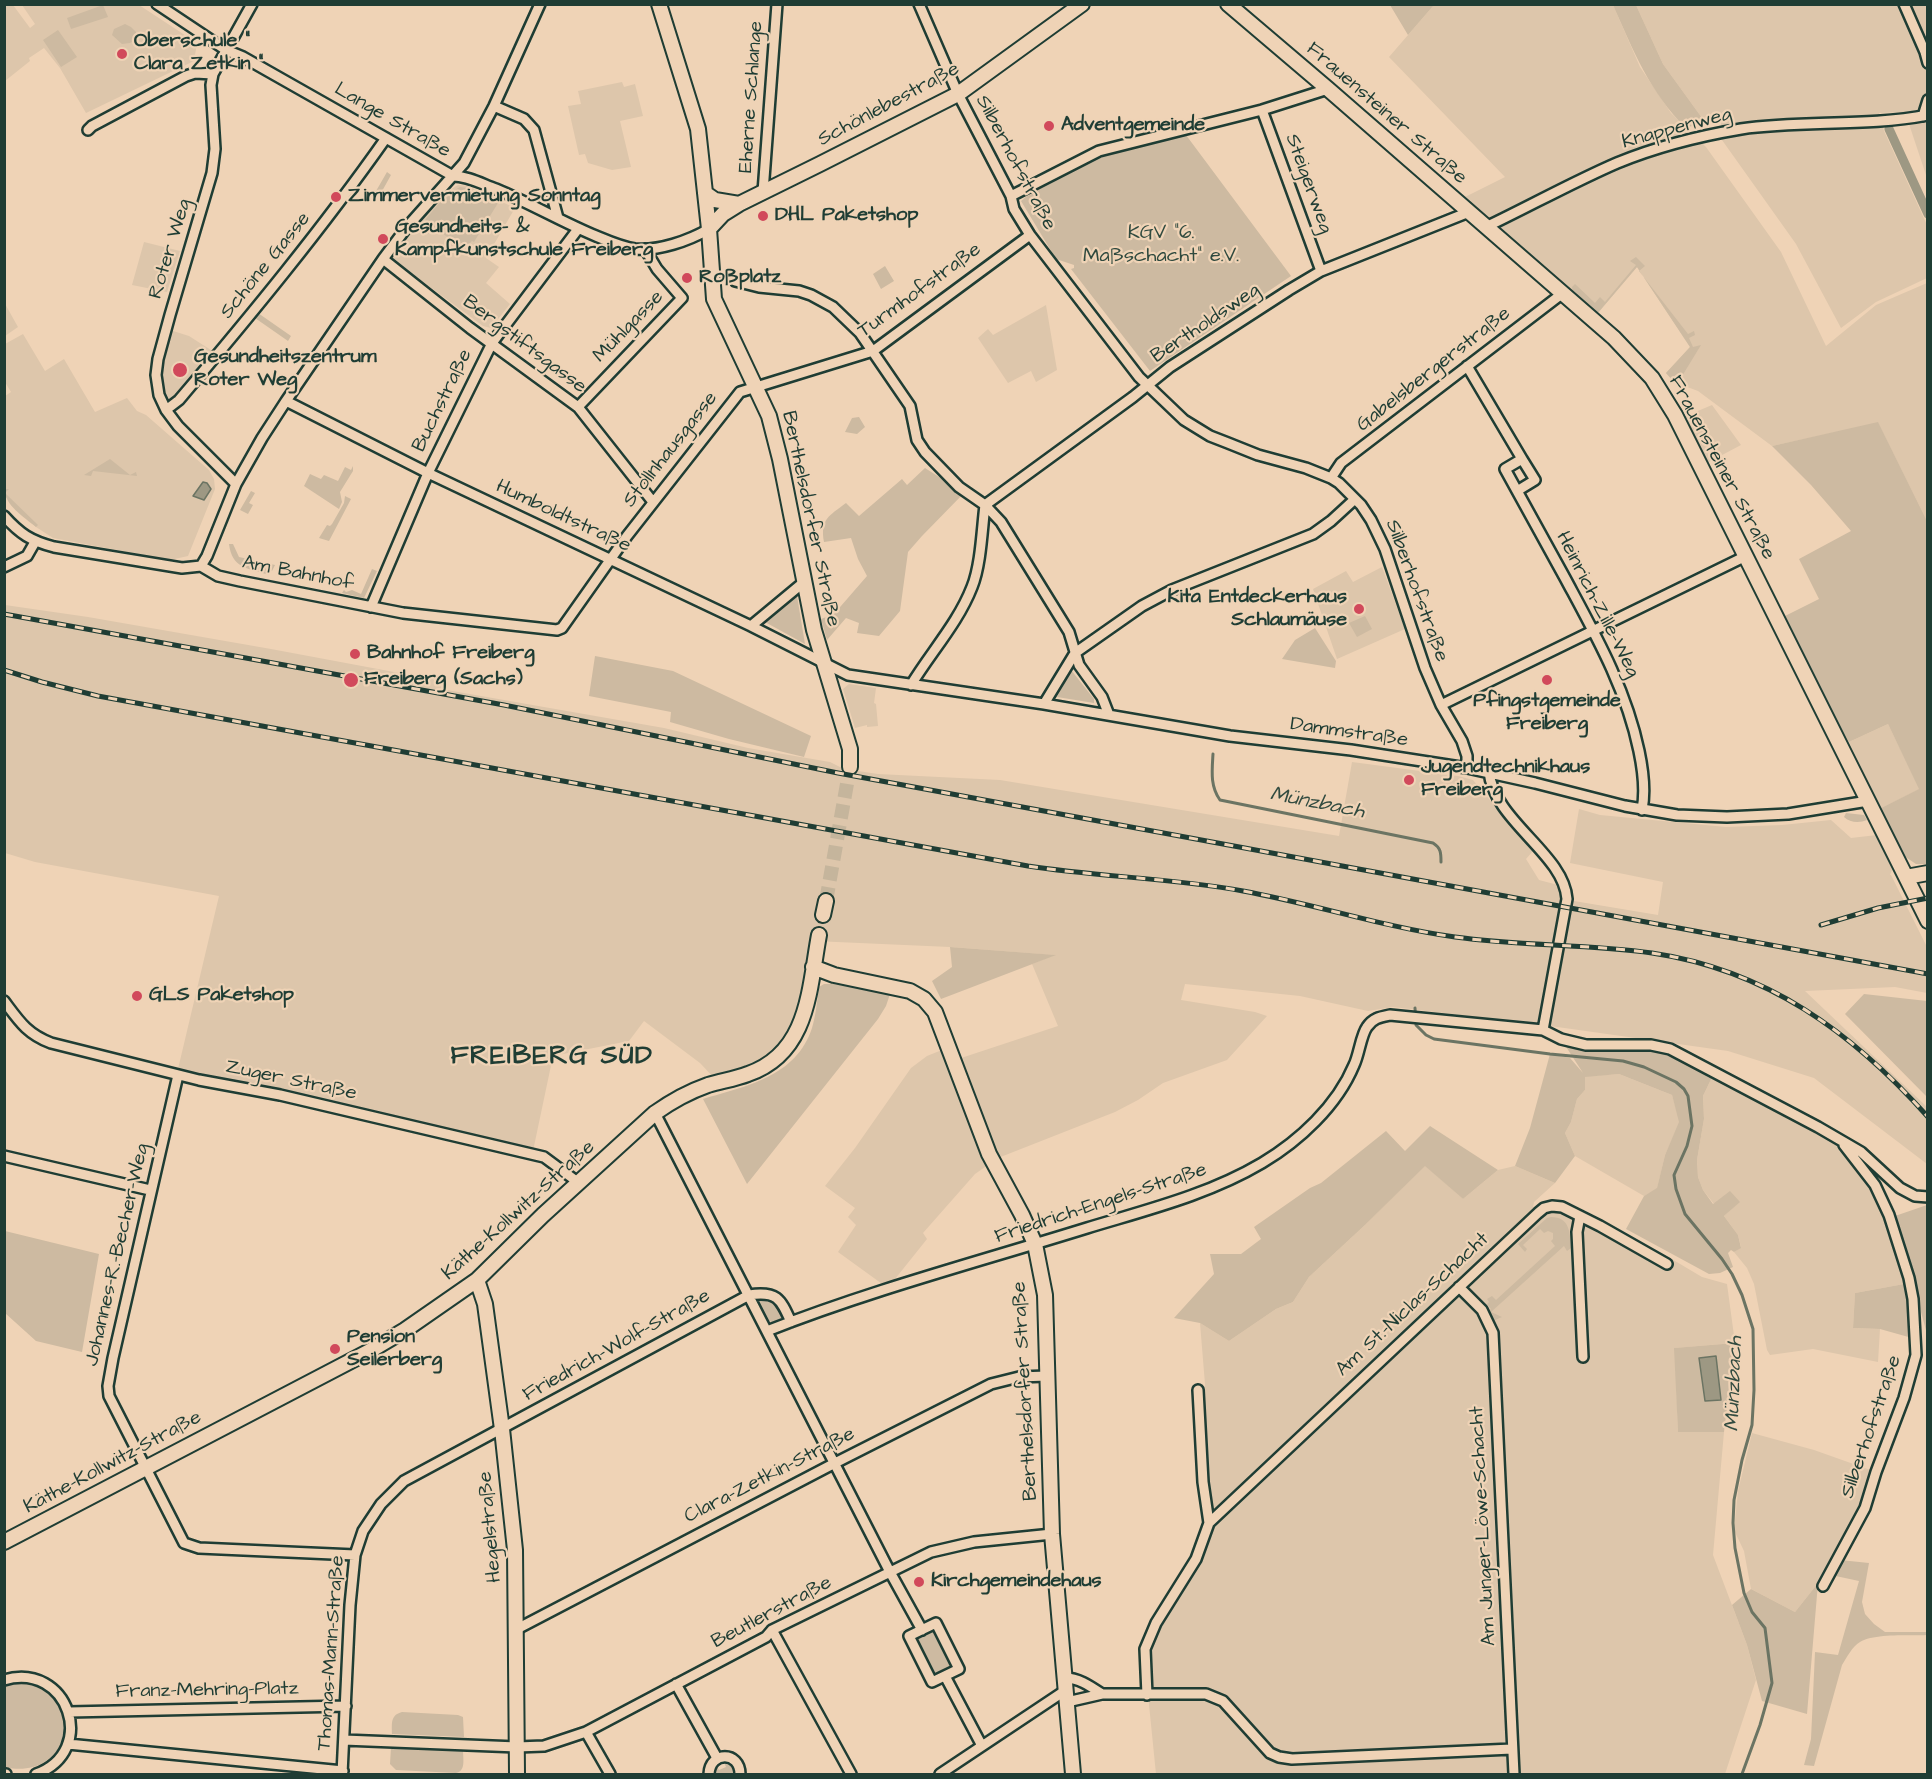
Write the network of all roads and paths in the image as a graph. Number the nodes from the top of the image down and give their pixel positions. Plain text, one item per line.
1 (158, 4) edge
2 (252, 4) edge
3 (540, 4) edge
4 (659, 4) edge
5 (777, 4) edge
6 (920, 4) edge
7 (1228, 4) edge
8 (1904, 4) edge
9 (1075, 6) edge
10 (226, 50) junction
11 (1928, 63) edge
12 (213, 74) junction
13 (1328, 89) junction
14 (958, 94) junction
15 (1928, 100) edge
16 (494, 106) junction
17 (1262, 110) junction
18 (1925, 115) edge
19 (88, 130) dead end
20 (386, 138) junction
21 (453, 176) junction
22 (763, 192) junction
23 (705, 193) junction
24 (1011, 196) junction
25 (739, 204) junction
26 (1469, 212) junction
27 (558, 219) junction
28 (1486, 227) junction
29 (578, 229) junction
30 (709, 229) junction
31 (1030, 235) junction
32 (645, 249) junction
33 (383, 259) junction
34 (1321, 271) junction
35 (735, 281) dead end
36 (1563, 293) junction
37 (492, 342) junction
38 (873, 351) junction
39 (1467, 366) junction
40 (756, 386) junction
41 (1148, 386) junction
42 (286, 401) junction
43 (578, 406) junction
44 (166, 410) junction
45 (1522, 459) junction
46 (428, 473) junction
47 (1331, 478) junction
48 (236, 484) junction
49 (1517, 491) junction
50 (1356, 499) junction
51 (653, 502) junction
52 (985, 505) junction
53 (4, 516) edge
54 (35, 542) junction
55 (1746, 556) junction
56 (610, 559) junction
57 (201, 566) junction
58 (4, 567) edge
59 (804, 582) junction
60 (370, 607) junction
61 (751, 626) junction
62 (557, 630) joint
63 (1593, 630) junction
64 (1075, 653) junction
65 (825, 664) junction
66 (911, 685) junction
67 (1044, 704) junction
68 (1441, 705) junction
69 (1109, 715) junction
70 (850, 767) tunnel mouth
71 (1467, 768) junction
72 (1489, 772) junction
73 (1868, 801) junction
74 (1642, 810) junction
75 (1928, 873) edge
76 (1906, 877) junction
77 (826, 901) tunnel mouth
78 (823, 915) dead end
79 (1928, 921) edge
80 (819, 935) dead end
81 (813, 967) junction
82 (4, 1001) edge
83 (1376, 1018) joint
84 (1543, 1030) junction
85 (178, 1075) junction
86 (655, 1113) junction
87 (1843, 1143) junction
88 (4, 1156) edge
89 (579, 1183) junction
90 (150, 1190) junction
91 (1928, 1197) edge
92 (1580, 1216) junction
93 (1035, 1244) junction
94 (1666, 1264) dead end
95 (477, 1280) junction
96 (1459, 1287) junction
97 (749, 1295) junction
98 (791, 1322) junction
99 (767, 1331) junction
100 (1582, 1357) dead end
101 (1047, 1376) junction
102 (1198, 1390) dead end
103 (502, 1429) junction
104 (835, 1463) junction
105 (145, 1468) junction
106 (1209, 1523) junction
107 (1052, 1534) junction
108 (4, 1542) edge
109 (355, 1555) junction
110 (890, 1572) junction
111 (1823, 1586) dead end
112 (517, 1629) junction
113 (772, 1630) junction
114 (922, 1630) junction
115 (945, 1676) junction
116 (4, 1680) edge
117 (676, 1684) junction
118 (1066, 1690) junction
119 (1102, 1694) junction
120 (1147, 1695) junction
121 (346, 1706) junction
122 (69, 1712) junction
123 (586, 1732) junction
124 (344, 1740) junction
125 (68, 1744) junction
126 (982, 1746) junction
127 (517, 1747) junction
128 (1512, 1749) junction
129 (717, 1758) junction
130 (342, 1773) edge
131 (36, 1774) edge
132 (517, 1774) edge
133 (610, 1774) edge
134 (710, 1774) edge
135 (740, 1774) edge
136 (851, 1774) edge
137 (940, 1774) edge
138 (1073, 1774) edge
139 (1514, 1774) edge

1 - 10 street, Lange Straße
2 - 10 street, Roter Weg
3 - 16 street
4 - 23 street, Berthelsdorfer Straße
5 - 22 street, Eherne Schlange
6 - 14 street, Silberhofstraße
7 - 13 street, Frauensteiner Straße
8 - 11 street
9 - 14 street, Schönlebestraße
10 - 12 street, Roter Weg
10 - 20 street, Lange Straße
12 - 19 street
12 - 44 street, Roter Weg
13 - 17 street
13 - 26 street, Frauensteiner Straße
14 - 22 street, Schönlebestraße
14 - 24 street, Silberhofstraße
15 - 18 street
16 - 21 street
16 - 27 street
17 - 24 street
17 - 34 street, Steigerweg
18 - 28 street, Knappenweg
20 - 21 street, Lange Straße
20 - 44 street, Schöne Gasse
21 - 27 street, Lange Straße
21 - 33 street
22 - 25 street, Schönlebestraße
23 - 25 street
23 - 30 street, Berthelsdorfer Straße
24 - 31 street, Silberhofstraße
25 - 30 street, Schönlebestraße
26 - 28 street, Frauensteiner Straße
26 - 34 street, Bertholdsweg
27 - 29 street, Lange Straße
28 - 36 street, Frauensteiner Straße
29 - 32 street, Lange Straße
29 - 37 street, Buchstraße
30 - 32 street, Lange Straße
30 - 40 street, Berthelsdorfer Straße
31 - 38 street, Turmhofstraße
31 - 41 street, Silberhofstraße
32 - 43 street, Mühlgasse
33 - 37 street, Bergstiftsgasse
33 - 42 street
34 - 41 street, Bertholdsweg
35 - 38 street
36 - 39 street, Gabelsbergerstraße
36 - 55 street, Frauensteiner Straße
37 - 43 street, Bergstiftsgasse
37 - 46 street, Buchstraße
38 - 40 street, Turmhofstraße
38 - 52 street
39 - 45 street
39 - 47 street, Gabelsbergerstraße
40 - 51 street, Stollnhausgasse
40 - 59 street, Berthelsdorfer Straße
41 - 47 street, Silberhofstraße
41 - 52 street, Bertholdsweg
42 - 46 street, Humboldtstraße
42 - 48 street
43 - 51 street, Bergstiftsgasse
44 - 48 street, Roter Weg
45 - 49 street, Heinrich-Zille-Weg
45 - 49 street
46 - 56 street, Humboldtstraße
46 - 60 street, Buchstraße
47 - 50 street, Silberhofstraße
48 - 57 street
49 - 63 street, Heinrich-Zille-Weg
50 - 64 street
50 - 68 street, Silberhofstraße
51 - 56 street, Stollnhausgasse
52 - 64 street
52 - 66 street
53 - 54 street, Am Bahnhof
54 - 57 street, Am Bahnhof
54 - 58 street
55 - 63 street
55 - 73 street, Frauensteiner Straße
56 - 61 street, Humboldtstraße
56 - 62 street, Stollnhausgasse
57 - 60 street, Am Bahnhof
59 - 61 street
59 - 65 street, Berthelsdorfer Straße
60 - 62 street, Am Bahnhof
61 - 65 street, Humboldtstraße
63 - 68 street
63 - 74 street, Heinrich-Zille-Weg
64 - 67 street
64 - 69 street
65 - 66 street, Dammstraße
65 - 70 street, Berthelsdorfer Straße
66 - 67 street, Dammstraße
67 - 69 street, Dammstraße
68 - 71 street, Silberhofstraße
69 - 71 street, Dammstraße
71 - 72 street, Dammstraße
72 - 74 street, Dammstraße
72 - 84 street
73 - 74 street, Dammstraße
73 - 76 street, Frauensteiner Straße
75 - 76 street
76 - 79 street, Frauensteiner Straße
77 - 78 street
80 - 81 street
81 - 86 street, Käthe-Kollwitz-Straße
81 - 93 street, Berthelsdorfer Straße
82 - 85 street, Zuger Straße
83 - 84 street, Silberhofstraße
83 - 93 street, Friedrich-Engels-Straße
84 - 87 street, Silberhofstraße
85 - 89 street, Zuger Straße
85 - 90 street, Johannes-R.-Becher-Weg
86 - 89 street, Käthe-Kollwitz-Straße
86 - 97 street
87 - 91 street, Silberhofstraße
87 - 111 street, Silberhofstraße
88 - 90 street
89 - 95 street, Käthe-Kollwitz-Straße
90 - 105 street, Johannes-R.-Becher-Weg
92 - 94 street, Am St.-Niclas-Schacht
92 - 96 street, Am St.-Niclas-Schacht
92 - 100 street
93 - 98 street, Friedrich-Engels-Straße
93 - 101 street, Berthelsdorfer Straße
95 - 103 street, Hegelstraße
95 - 105 street, Käthe-Kollwitz-Straße
96 - 106 street, Am St.-Niclas-Schacht
96 - 128 street, Am Junger-Löwe-Schacht
97 - 98 street
97 - 99 street
97 - 103 street, Friedrich-Wolf-Straße
98 - 99 street, Friedrich-Engels-Straße
99 - 104 street
101 - 104 street, Clara-Zetkin-Straße
101 - 107 street, Berthelsdorfer Straße
102 - 106 street, Am St.-Niclas-Schacht
103 - 109 street, Thomas-Mann-Straße
103 - 112 street, Hegelstraße
104 - 110 street
104 - 112 street, Clara-Zetkin-Straße
105 - 108 street, Käthe-Kollwitz-Straße
105 - 109 street, Johannes-R.-Becher-Weg
106 - 120 street, Am St.-Niclas-Schacht
107 - 110 street, Beutlerstraße
107 - 118 street, Berthelsdorfer Straße
109 - 121 street, Thomas-Mann-Straße
110 - 113 street, Beutlerstraße
110 - 114 street
112 - 127 street, Hegelstraße
113 - 117 street, Beutlerstraße
113 - 136 street
114 - 115 street
114 - 115 street
115 - 126 street
116 - 122 street
117 - 123 street, Beutlerstraße
117 - 129 street
118 - 119 street
118 - 119 street
118 - 126 street
118 - 138 street, Berthelsdorfer Straße
119 - 120 street
120 - 128 street
121 - 122 street, Franz-Mehring-Platz
121 - 124 street, Thomas-Mann-Straße
122 - 125 street
123 - 127 street, Beutlerstraße
123 - 133 street
124 - 127 street, Beutlerstraße
124 - 130 street, Thomas-Mann-Straße
125 - 130 street
125 - 131 street
126 - 137 street
127 - 132 street, Hegelstraße
128 - 139 street, Am Junger-Löwe-Schacht
129 - 134 street
129 - 135 street

